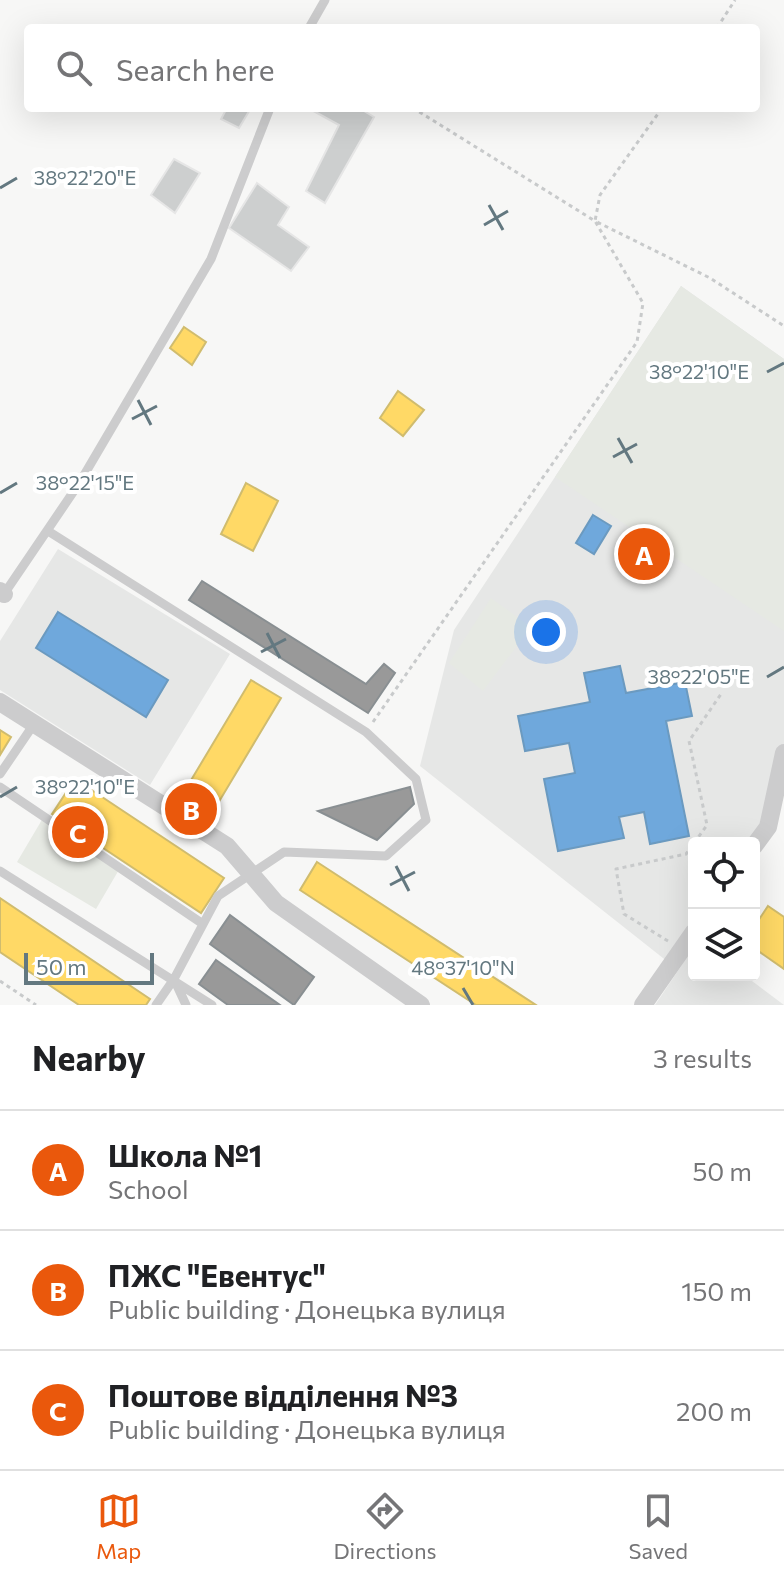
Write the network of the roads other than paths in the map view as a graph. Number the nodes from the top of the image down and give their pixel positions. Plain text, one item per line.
1 (325, 0) edge
2 (311, 24) edge
3 (268, 112) edge
4 (48, 531) junction
5 (1, 595) edge
6 (0, 702) edge
7 (34, 724) junction
8 (784, 753) edge
9 (0, 774) edge
10 (0, 787) edge
11 (760, 838) edge
12 (0, 871) edge
13 (251, 874) junction
14 (203, 924) junction
15 (688, 941) edge
16 (174, 979) junction
17 (156, 1005) edge
18 (186, 1005) edge
19 (212, 1005) edge
20 (421, 1005) edge
21 (643, 1005) edge

1 - 2 lane
3 - 4 lane
4 - 5 lane
4 - 13 lane
6 - 7 street
7 - 9 lane
7 - 13 street
8 - 11 street
10 - 14 lane
12 - 16 lane
13 - 14 lane
13 - 20 street
14 - 16 lane
15 - 21 street
16 - 17 lane
16 - 18 lane
16 - 19 lane

